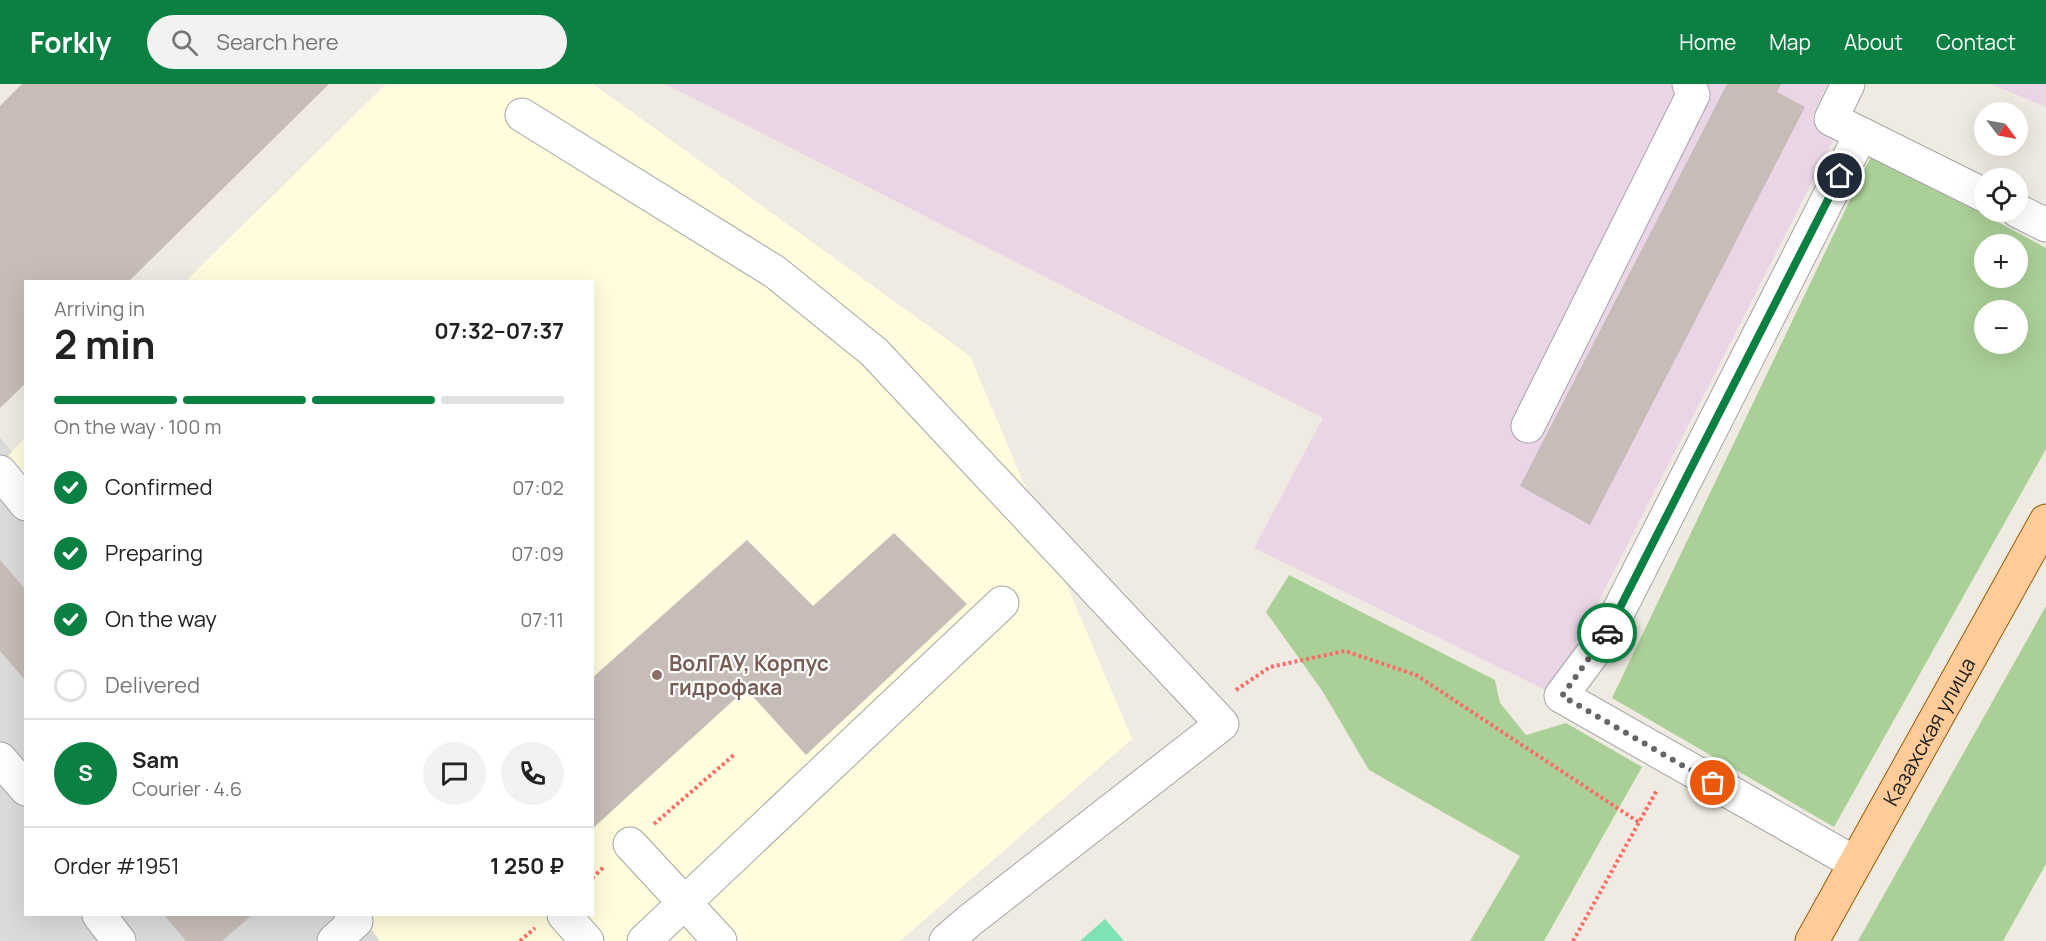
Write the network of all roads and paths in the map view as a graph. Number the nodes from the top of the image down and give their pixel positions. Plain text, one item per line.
1 (1689, 84) edge
2 (1848, 84) edge
3 (522, 115) dead end
4 (1861, 134) junction
5 (1974, 190) edge
6 (2028, 216) edge
7 (2046, 225) edge
8 (1527, 426) dead end
9 (0, 472) edge
10 (24, 502) edge
11 (2046, 520) edge
12 (1002, 603) dead end
13 (1215, 716) junction
14 (735, 753) dead end
15 (0, 759) edge
16 (1672, 760) junction
17 (24, 787) edge
18 (1640, 823) junction
19 (630, 844) junction
20 (1855, 863) junction
21 (594, 876) edge
22 (684, 904) junction
23 (100, 916) edge
24 (352, 916) edge
25 (565, 916) edge
26 (119, 941) edge
27 (334, 941) edge
28 (587, 941) edge
29 (644, 941) edge
30 (720, 941) edge
31 (946, 941) edge
32 (1573, 941) edge
33 (1812, 941) edge

1 - 8 street
2 - 4 street
3 - 13 street
4 - 5 street
4 - 16 street
6 - 7 street
9 - 10 street
11 - 20 main road, Казахская улица
12 - 22 street
13 - 18 path
13 - 31 street
14 - 19 path
15 - 17 street
16 - 18 path
16 - 20 street
18 - 32 path
19 - 21 path
19 - 22 street
20 - 33 main road, Казахская улица
22 - 29 street
22 - 30 street
23 - 26 street
24 - 27 street
25 - 28 street

